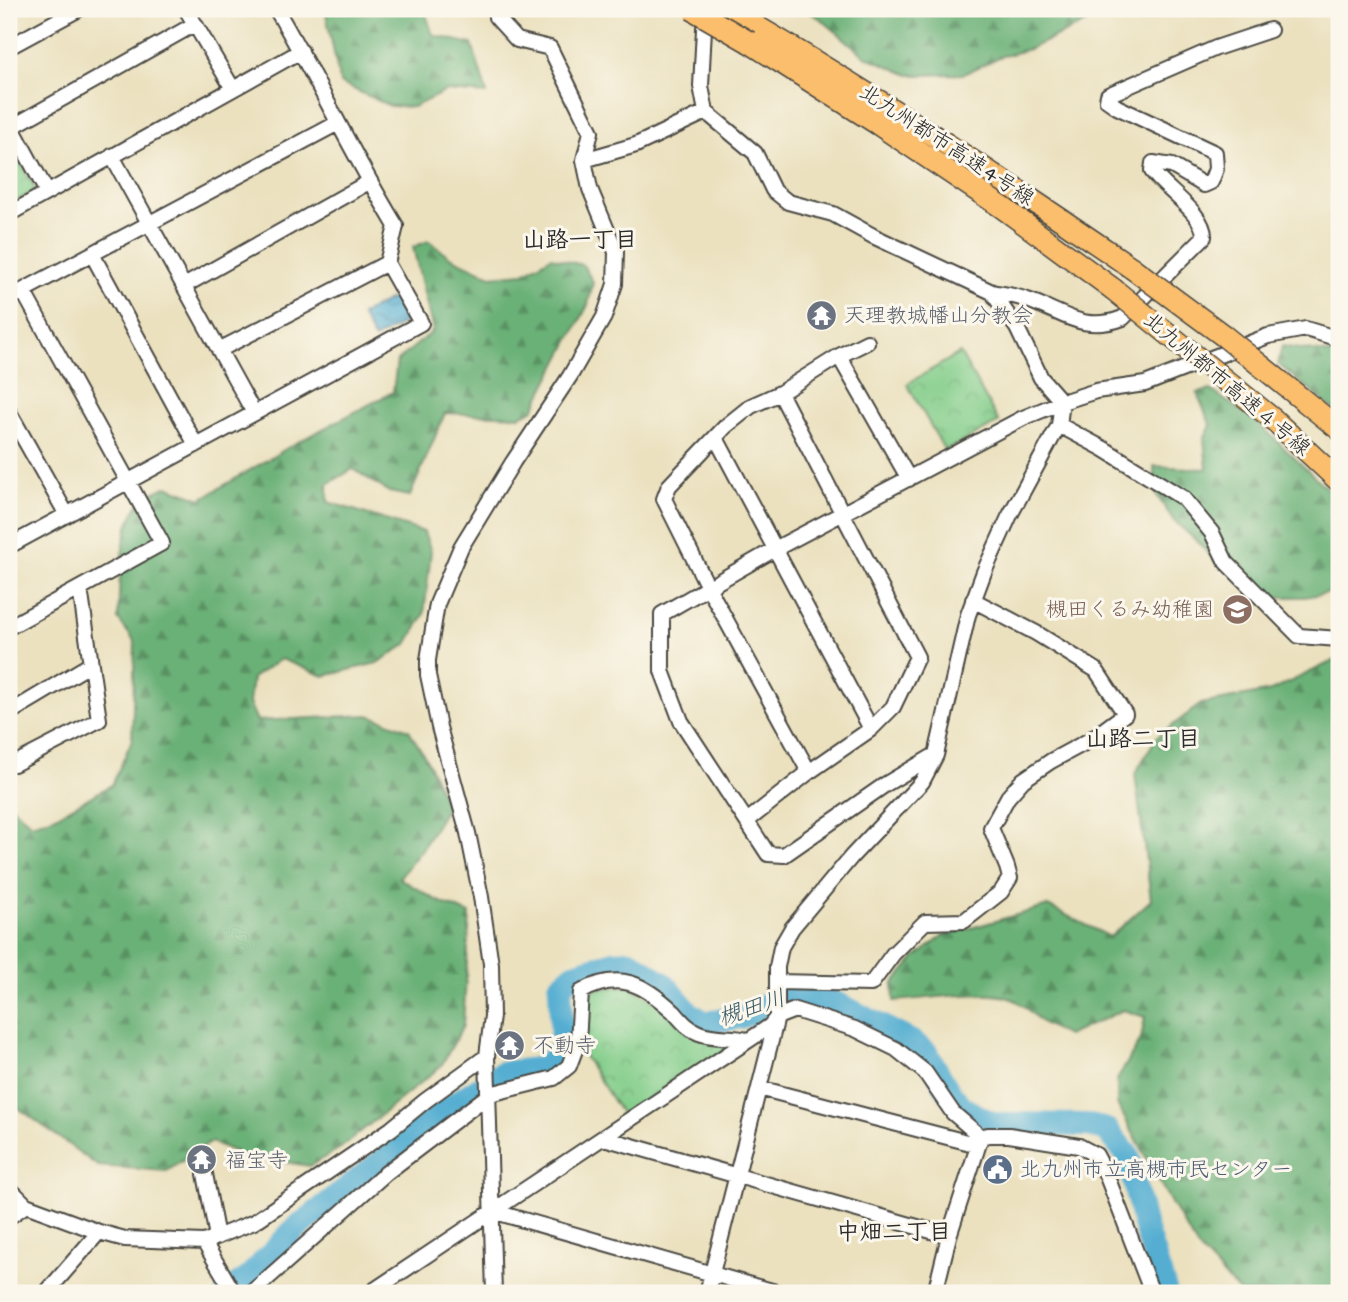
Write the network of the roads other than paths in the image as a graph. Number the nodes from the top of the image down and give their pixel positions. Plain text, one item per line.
1 (79, 9) edge
2 (186, 9) edge
3 (276, 9) edge
4 (499, 9) edge
5 (692, 9) edge
6 (705, 9) edge
7 (727, 9) edge
8 (194, 24) junction
9 (1270, 30) dead end
10 (754, 35) junction
11 (9, 47) edge
12 (301, 51) junction
13 (233, 89) junction
14 (706, 112) junction
15 (338, 123) junction
16 (10, 124) edge
17 (112, 156) junction
18 (584, 160) junction
19 (369, 182) junction
20 (47, 192) junction
21 (9, 214) edge
22 (149, 223) junction
23 (92, 254) junction
24 (387, 263) junction
25 (1132, 268) joint
26 (184, 286) junction
27 (1113, 289) joint
28 (23, 291) junction
29 (992, 292) junction
30 (9, 299) edge
31 (1339, 339) edge
32 (867, 342) dead end
33 (219, 350) junction
34 (839, 356) junction
35 (780, 393) junction
36 (1062, 402) junction
37 (9, 412) edge
38 (254, 413) junction
39 (1059, 425) junction
40 (1339, 429) edge
41 (716, 438) junction
42 (196, 445) junction
43 (909, 479) junction
44 (128, 481) junction
45 (1339, 481) edge
46 (843, 514) junction
47 (66, 515) junction
48 (9, 546) edge
49 (775, 549) junction
50 (708, 587) junction
51 (80, 588) junction
52 (973, 600) junction
53 (9, 627) edge
54 (1339, 639) edge
55 (91, 664) junction
56 (9, 712) edge
57 (871, 729) junction
58 (936, 755) junction
59 (9, 756) edge
60 (809, 772) junction
61 (747, 821) junction
62 (777, 985) junction
63 (777, 1013) junction
64 (748, 1040) junction
65 (488, 1063) junction
66 (759, 1088) junction
67 (490, 1094) junction
68 (604, 1138) junction
69 (980, 1141) junction
70 (205, 1174) dead end
71 (737, 1176) junction
72 (9, 1188) edge
73 (26, 1205) junction
74 (492, 1212) junction
75 (9, 1217) edge
76 (99, 1232) junction
77 (949, 1236) junction
78 (211, 1240) junction
79 (712, 1275) junction
80 (231, 1288) edge
81 (46, 1293) edge
82 (251, 1293) edge
83 (370, 1293) edge
84 (494, 1293) edge
85 (707, 1293) edge
86 (779, 1293) edge
87 (935, 1293) edge
88 (1152, 1293) edge

1 - 11 street
2 - 8 street
3 - 12 street
4 - 18 street
5 - 10 highway, bridge
6 - 14 street
7 - 10 highway
8 - 13 street
8 - 16 street
9 - 29 street
10 - 25 highway, 北九州都市高速4号線
10 - 27 highway, 北九州都市高速4号線
12 - 13 street
12 - 15 street
13 - 17 street
14 - 18 street
14 - 29 street
15 - 19 street
15 - 22 street
16 - 20 street
17 - 20 street
17 - 22 street
18 - 65 street
19 - 24 street
19 - 26 street
20 - 21 street
22 - 23 street
22 - 26 street
23 - 28 street
23 - 42 street
24 - 33 street
24 - 38 street
25 - 40 highway, 北九州都市高速４号線, bridge
26 - 33 street
27 - 45 highway, 北九州都市高速４号線, bridge
28 - 30 street
28 - 44 street
29 - 36 street
31 - 36 street
32 - 34 street
33 - 38 street
34 - 35 street
34 - 43 street
35 - 41 street
35 - 46 street
36 - 39 street
36 - 43 street
37 - 47 street
38 - 42 street
39 - 52 street
39 - 54 street
41 - 49 street
41 - 50 street
42 - 44 street
43 - 46 street
44 - 47 street
44 - 51 street
46 - 49 street
46 - 57 street
47 - 48 street
49 - 50 street
49 - 57 street
50 - 60 street
50 - 61 street
51 - 53 street
51 - 55 street
52 - 58 street
52 - 62 street
55 - 56 street
55 - 59 street
57 - 60 street
58 - 61 street
58 - 62 street
60 - 61 street
62 - 63 street
63 - 64 street
63 - 66 street
63 - 69 street
64 - 67 street
64 - 68 street
65 - 67 street
65 - 78 street
66 - 69 street
66 - 71 street
67 - 74 street
67 - 82 street
68 - 71 street
68 - 74 street
69 - 77 street
69 - 88 street
70 - 78 street
71 - 77 street
71 - 79 street
72 - 73 street
73 - 75 street
73 - 76 street
74 - 79 street
74 - 83 street
74 - 84 street
76 - 78 street
76 - 81 street
77 - 87 street
78 - 80 street
79 - 85 street
79 - 86 street

